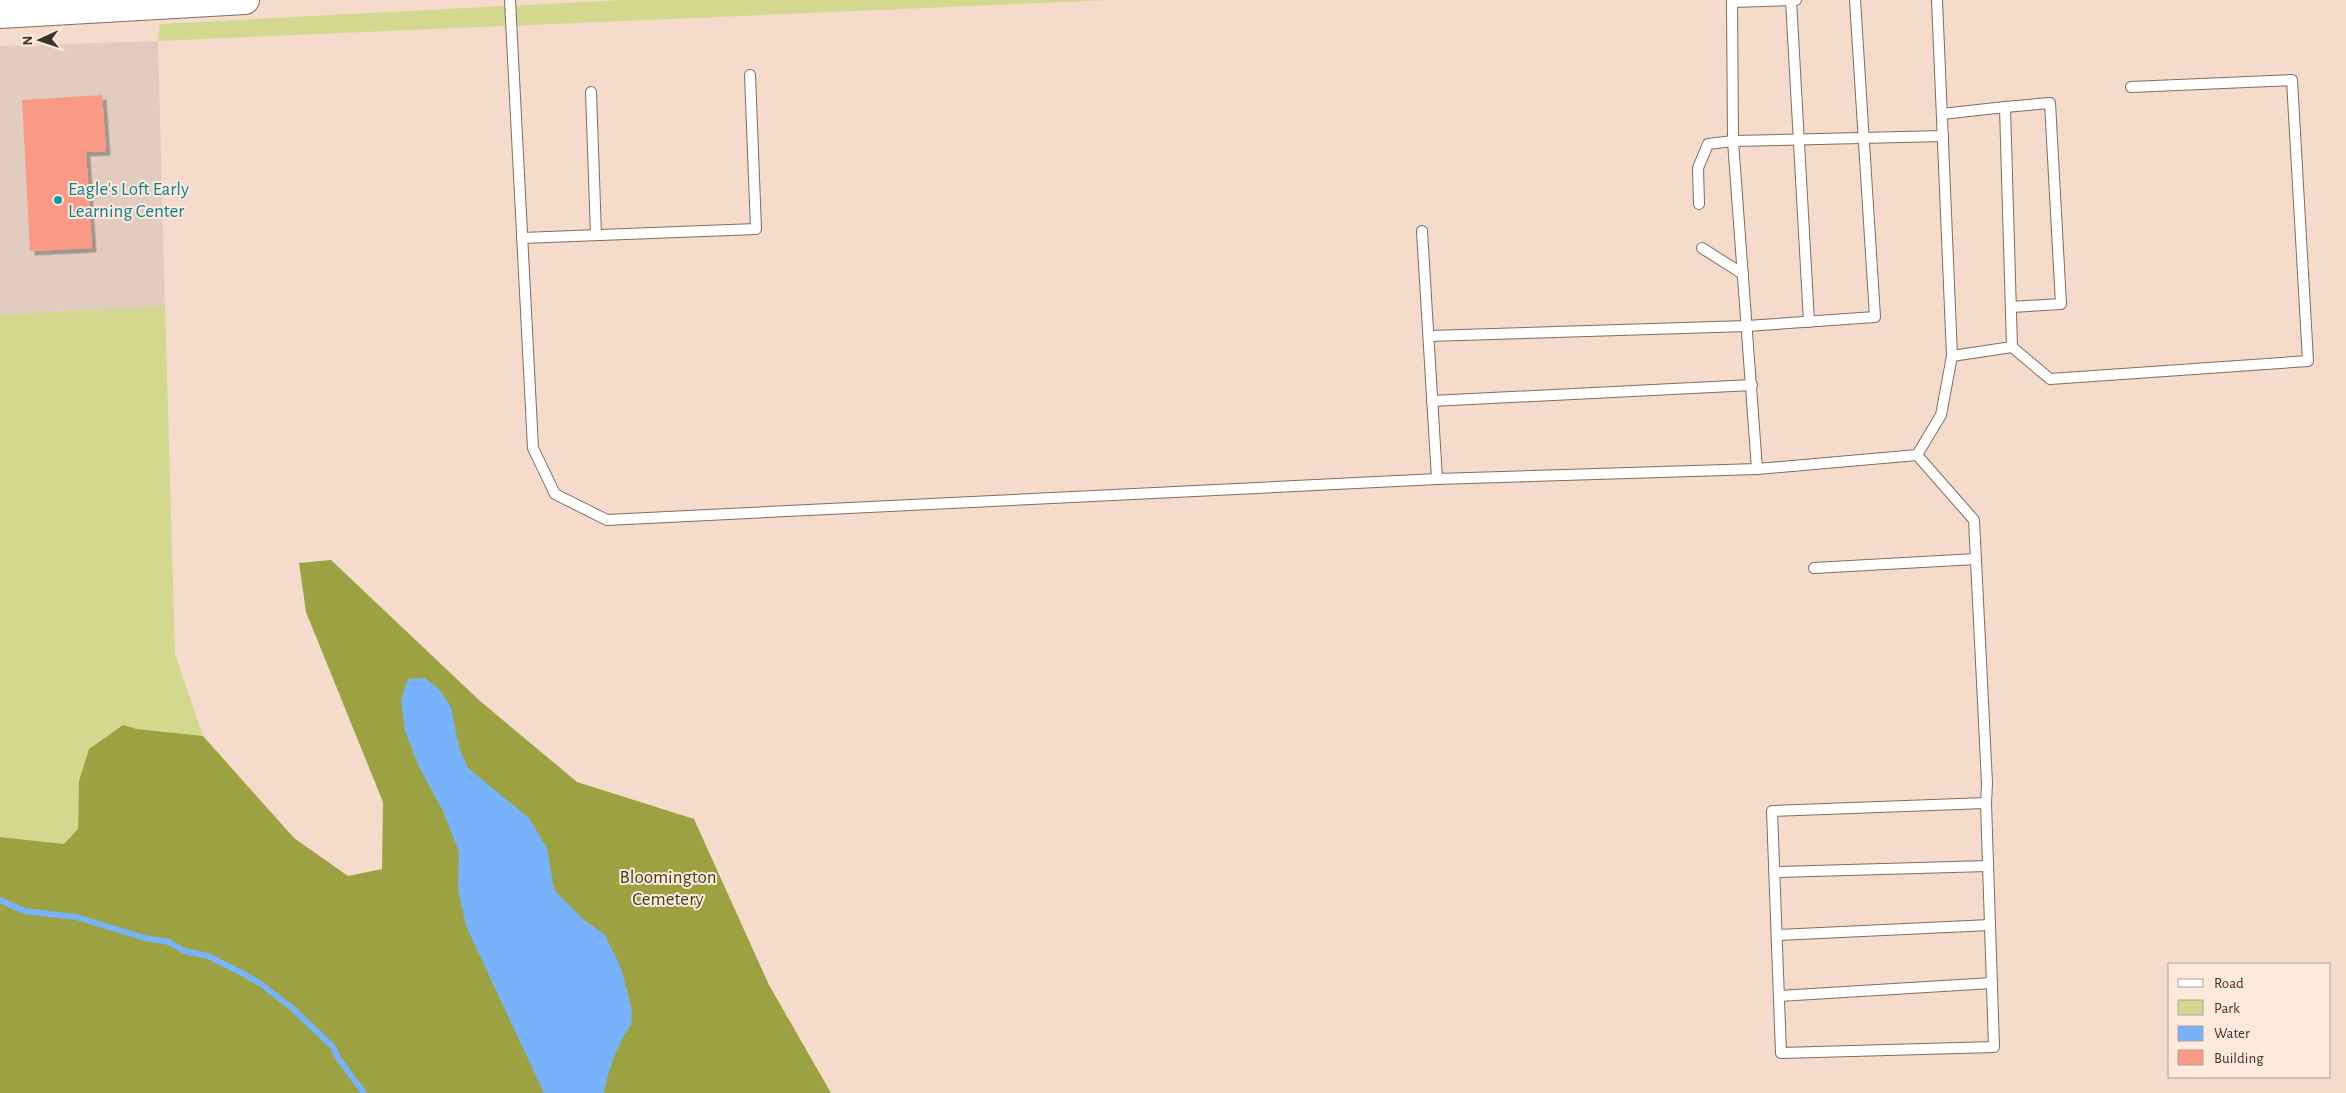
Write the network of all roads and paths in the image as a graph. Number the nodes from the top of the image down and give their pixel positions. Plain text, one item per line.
1 (245, 0) edge
2 (510, 0) edge
3 (1791, 0) edge
4 (1796, 0) edge
5 (1855, 0) edge
6 (1937, 0) edge
7 (0, 14) edge
8 (750, 75) dead end
9 (2131, 87) dead end
10 (591, 92) dead end
11 (2005, 108) junction
12 (1942, 114) junction
13 (1943, 136) junction
14 (1863, 138) junction
15 (1800, 139) junction
16 (1732, 141) junction
17 (1699, 204) dead end
18 (1422, 231) dead end
19 (596, 235) junction
20 (522, 238) junction
21 (1702, 248) dead end
22 (1743, 274) junction
23 (2011, 307) junction
24 (1809, 322) junction
25 (1747, 326) junction
26 (1429, 336) junction
27 (2012, 348) junction
28 (1952, 356) junction
29 (1752, 385) junction
30 (1432, 401) junction
31 (1917, 455) junction
32 (1757, 469) junction
33 (1437, 479) junction
34 (1976, 559) junction
35 (1814, 568) dead end
36 (1986, 803) junction
37 (1988, 866) junction
38 (1775, 872) junction
39 (1990, 925) junction
40 (1777, 935) junction
41 (1992, 983) junction
42 (1779, 996) junction

1 - 7 main road
2 - 20 lane
3 - 4 lane
3 - 15 lane
3 - 16 lane
5 - 14 lane
6 - 12 lane
8 - 19 lane
9 - 27 lane
10 - 19 lane
11 - 12 lane
11 - 23 lane
11 - 23 lane
12 - 13 lane
13 - 14 lane
13 - 28 lane
14 - 15 lane
14 - 24 lane
15 - 16 lane
15 - 24 lane
16 - 17 lane
16 - 22 lane
18 - 26 lane
19 - 20 lane
20 - 33 lane
21 - 22 lane
22 - 25 lane
23 - 27 lane
24 - 25 lane
25 - 26 lane
25 - 29 lane
26 - 30 lane
27 - 28 lane
28 - 31 lane
29 - 30 lane
29 - 32 lane
30 - 33 lane
31 - 32 lane
31 - 34 lane
32 - 33 lane
34 - 35 lane
34 - 36 lane
36 - 37 lane
36 - 38 lane
37 - 38 lane
37 - 39 lane
38 - 40 lane
39 - 40 lane
39 - 41 lane
40 - 42 lane
41 - 42 lane
41 - 42 lane

